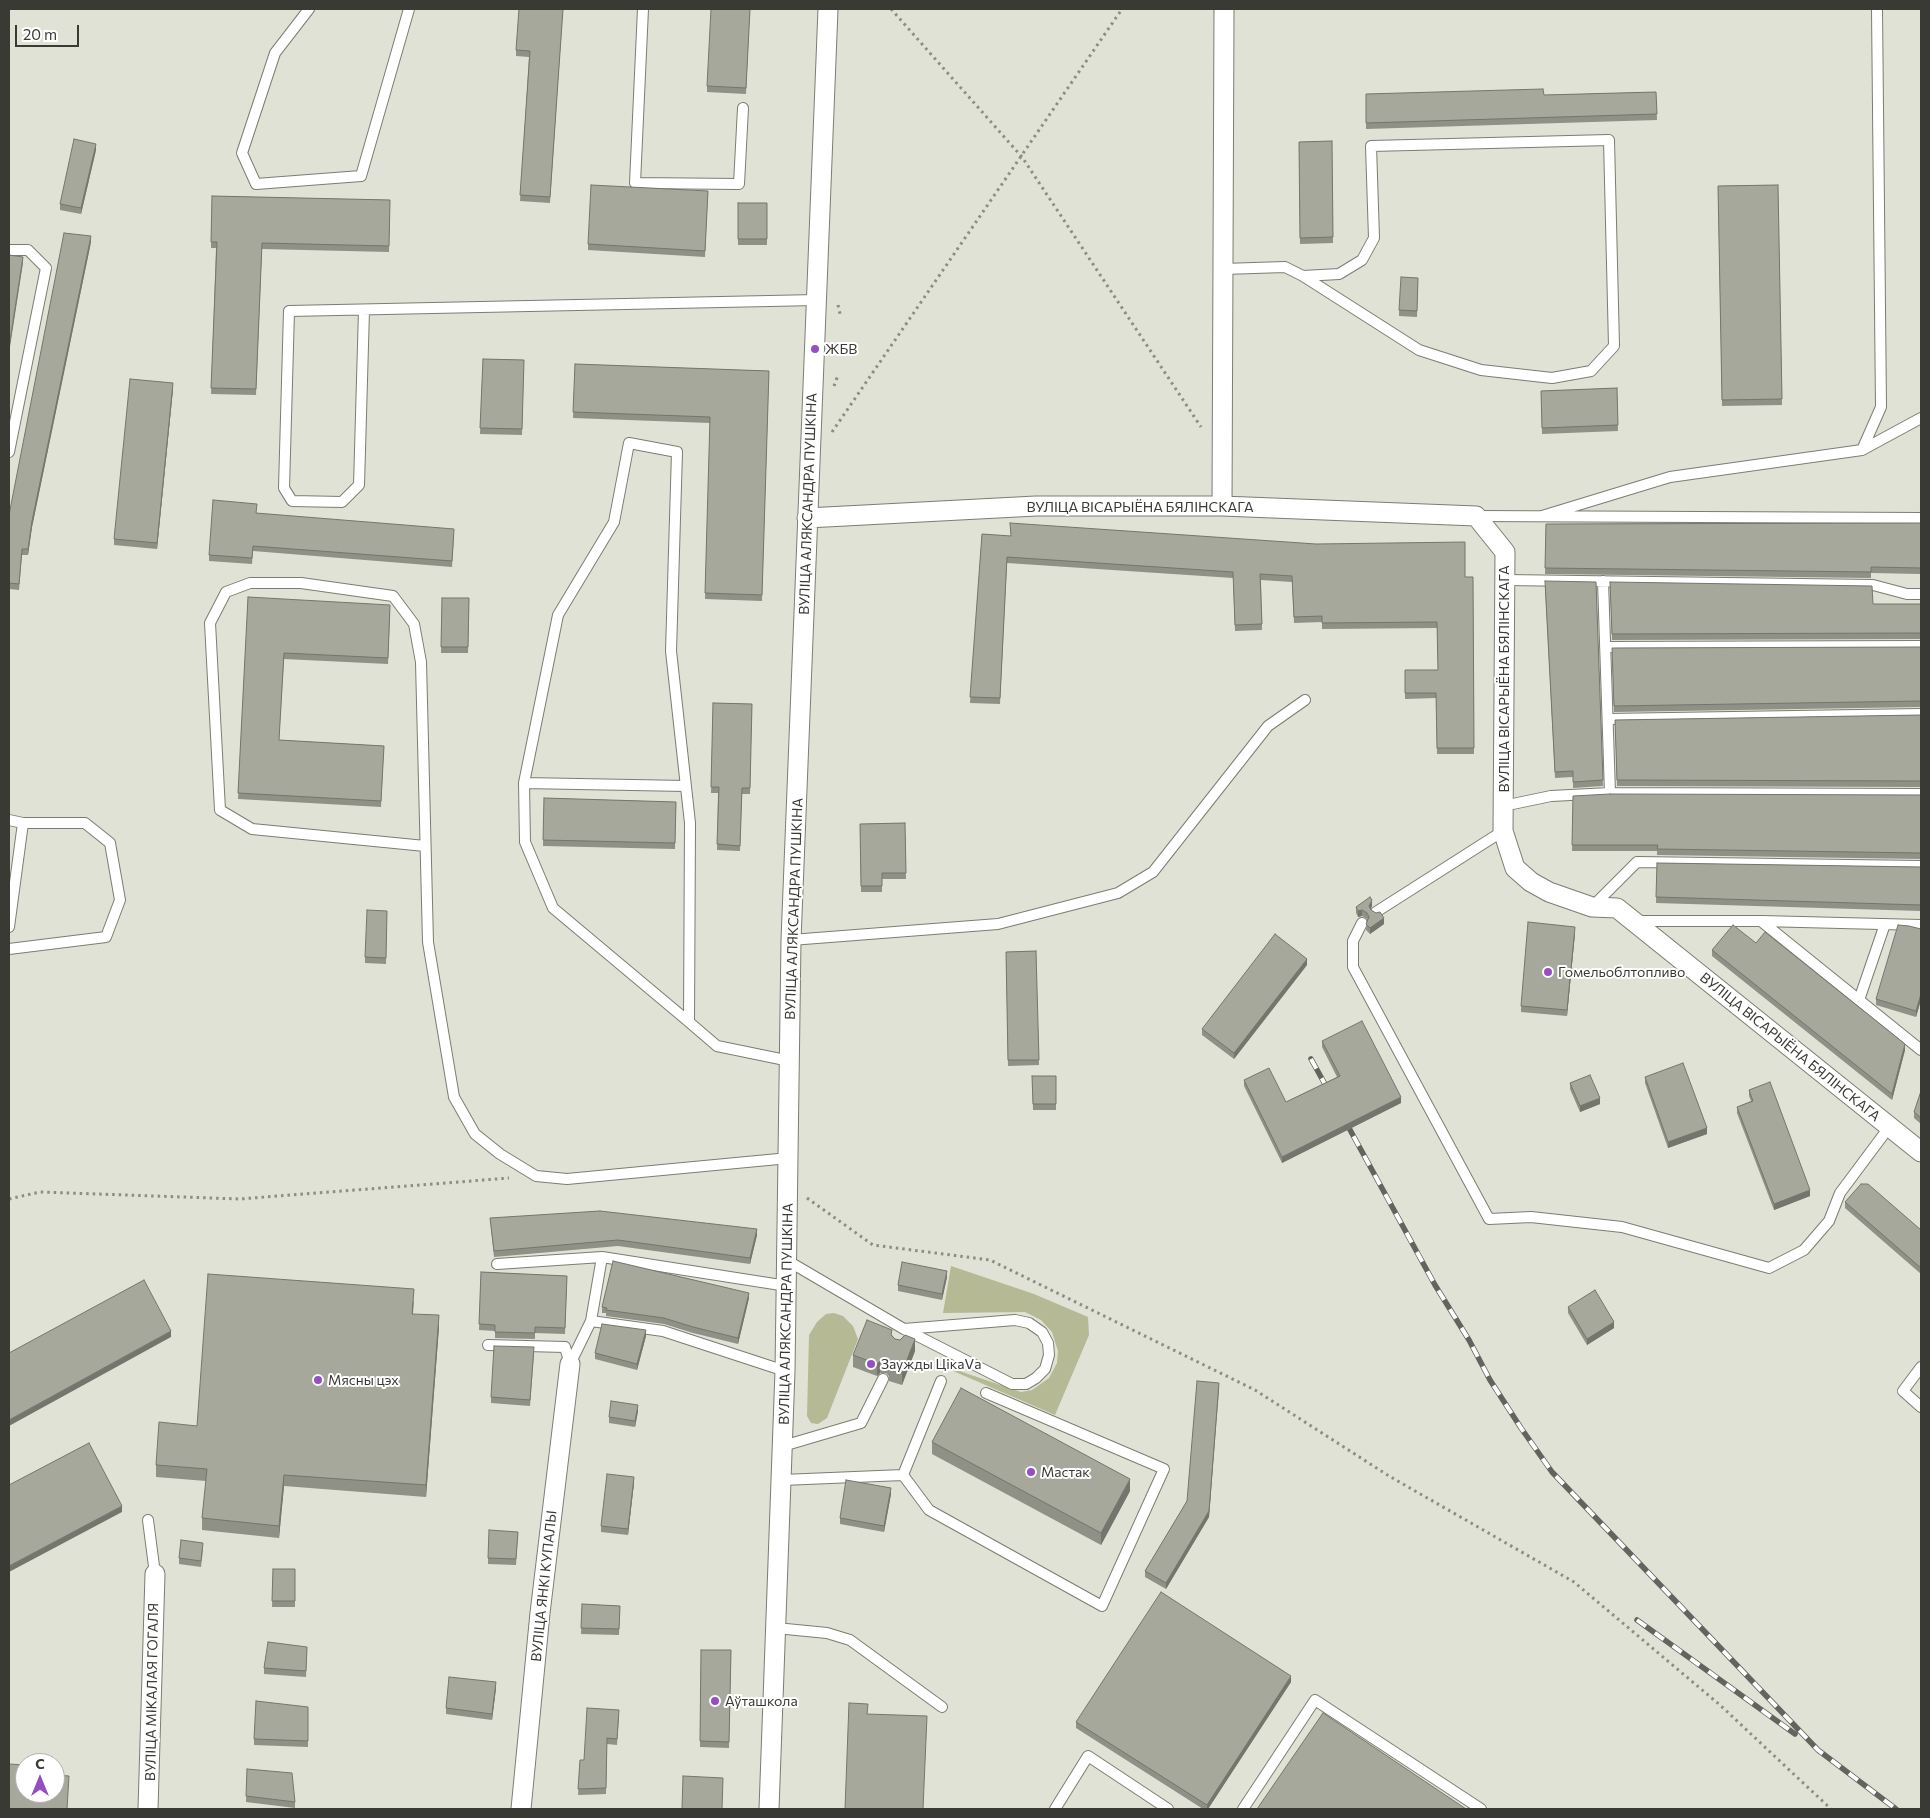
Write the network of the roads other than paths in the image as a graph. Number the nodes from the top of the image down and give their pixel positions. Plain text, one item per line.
1 (309, 9) edge
2 (409, 9) edge
3 (643, 9) edge
4 (828, 9) edge
5 (1224, 9) edge
6 (1876, 9) edge
7 (743, 108) dead end
8 (9, 250) edge
9 (1223, 269) junction
10 (1303, 276) junction
11 (817, 300) junction
12 (364, 310) junction
13 (1921, 418) edge
14 (1862, 450) junction
15 (9, 452) edge
16 (1222, 506) junction
17 (1476, 516) junction
18 (1542, 516) junction
19 (807, 518) junction
20 (1921, 518) edge
21 (1505, 580) junction
22 (1603, 582) junction
23 (1921, 594) edge
24 (1921, 646) edge
25 (1606, 647) junction
26 (1305, 700) dead end
27 (1921, 714) edge
28 (1608, 719) junction
29 (524, 783) junction
30 (686, 786) junction
31 (1610, 793) junction
32 (1921, 794) edge
33 (1503, 806) junction
34 (9, 820) edge
35 (23, 823) junction
36 (1503, 831) junction
37 (425, 846) junction
38 (1921, 866) edge
39 (1592, 907) junction
40 (1376, 912) edge
41 (1633, 921) junction
42 (1761, 921) junction
43 (1362, 923) dead end
44 (1885, 924) junction
45 (1921, 925) edge
46 (9, 927) edge
47 (792, 940) junction
48 (9, 949) edge
49 (1859, 1000) junction
50 (689, 1022) junction
51 (1921, 1049) edge
52 (790, 1060) junction
53 (1890, 1126) junction
54 (1921, 1152) edge
55 (789, 1158) junction
56 (602, 1257) junction
57 (788, 1261) junction
58 (497, 1264) dead end
59 (787, 1286) junction
60 (591, 1321) junction
61 (902, 1333) junction
62 (488, 1345) dead end
63 (570, 1364) junction
64 (1921, 1368) edge
65 (785, 1371) junction
66 (883, 1378) dead end
67 (941, 1381) dead end
68 (986, 1393) dead end
69 (1921, 1407) edge
70 (783, 1446) junction
71 (903, 1476) junction
72 (782, 1480) junction
73 (148, 1520) dead end
74 (154, 1574) joint
75 (776, 1628) junction
76 (942, 1707) dead end
77 (148, 1809) edge
78 (521, 1809) edge
79 (769, 1809) edge
80 (1055, 1809) edge
81 (1168, 1809) edge
82 (1243, 1809) edge
83 (1481, 1809) edge

1 - 2 lane
3 - 7 lane
4 - 11 street, ВУЛІЦА АЛЯКСАНДРА ПУШКІНА
5 - 9 street
6 - 14 lane
8 - 15 lane
9 - 10 lane
9 - 16 street
10 - 10 lane
11 - 12 lane
11 - 19 street, ВУЛІЦА АЛЯКСАНДРА ПУШКІНА
12 - 12 lane
13 - 14 lane
14 - 18 lane
16 - 17 street, ВУЛІЦА ВІСАРЫЁНА БЯЛІНСКАГА
16 - 19 street, ВУЛІЦА ВІСАРЫЁНА БЯЛІНСКАГА
17 - 18 lane
17 - 21 street, ВУЛІЦА ВІСАРЫЁНА БЯЛІНСКАГА
18 - 20 lane
19 - 47 street, ВУЛІЦА АЛЯКСАНДРА ПУШКІНА
21 - 22 lane
21 - 33 street, ВУЛІЦА ВІСАРЫЁНА БЯЛІНСКАГА
22 - 23 lane
22 - 25 lane
24 - 25 lane
25 - 28 lane
26 - 47 lane
27 - 28 lane
28 - 31 lane
29 - 30 lane
29 - 30 lane
29 - 50 lane
30 - 50 lane
31 - 32 lane
31 - 33 lane
33 - 36 street, ВУЛІЦА ВІСАРЫЁНА БЯЛІНСКАГА
34 - 35 lane
35 - 46 lane
35 - 48 lane
36 - 39 street, ВУЛІЦА ВІСАРЫЁНА БЯЛІНСКАГА
36 - 40 lane
37 - 37 lane
37 - 55 lane
38 - 39 lane
39 - 41 street, ВУЛІЦА ВІСАРЫЁНА БЯЛІНСКАГА
41 - 42 lane
41 - 53 street, ВУЛІЦА ВІСАРЫЁНА БЯЛІНСКАГА
42 - 44 lane
42 - 49 lane
43 - 53 lane
44 - 45 lane
44 - 49 lane
47 - 52 street, ВУЛІЦА АЛЯКСАНДРА ПУШКІНА
49 - 51 lane
50 - 52 lane
52 - 55 street, ВУЛІЦА АЛЯКСАНДРА ПУШКІНА
53 - 54 street, ВУЛІЦА ВІСАРЫЁНА БЯЛІНСКАГА
55 - 57 street, ВУЛІЦА АЛЯКСАНДРА ПУШКІНА
56 - 58 lane
56 - 59 lane
56 - 60 lane
57 - 59 street, ВУЛІЦА АЛЯКСАНДРА ПУШКІНА
57 - 61 lane
59 - 65 street, ВУЛІЦА АЛЯКСАНДРА ПУШКІНА
60 - 63 lane
60 - 65 lane
61 - 61 lane
62 - 63 lane
63 - 78 street, ВУЛІЦА ЯНКІ КУПАЛЫ
64 - 69 lane
65 - 70 street, ВУЛІЦА АЛЯКСАНДРА ПУШКІНА
66 - 70 lane
67 - 71 lane
68 - 71 lane
70 - 72 street, ВУЛІЦА АЛЯКСАНДРА ПУШКІНА
71 - 72 lane
72 - 75 street, ВУЛІЦА АЛЯКСАНДРА ПУШКІНА
73 - 74 lane
74 - 77 street, ВУЛІЦА МІКАЛАЯ ГОГАЛЯ
75 - 76 lane
75 - 79 street, ВУЛІЦА АЛЯКСАНДРА ПУШКІНА
80 - 81 lane
82 - 83 lane

